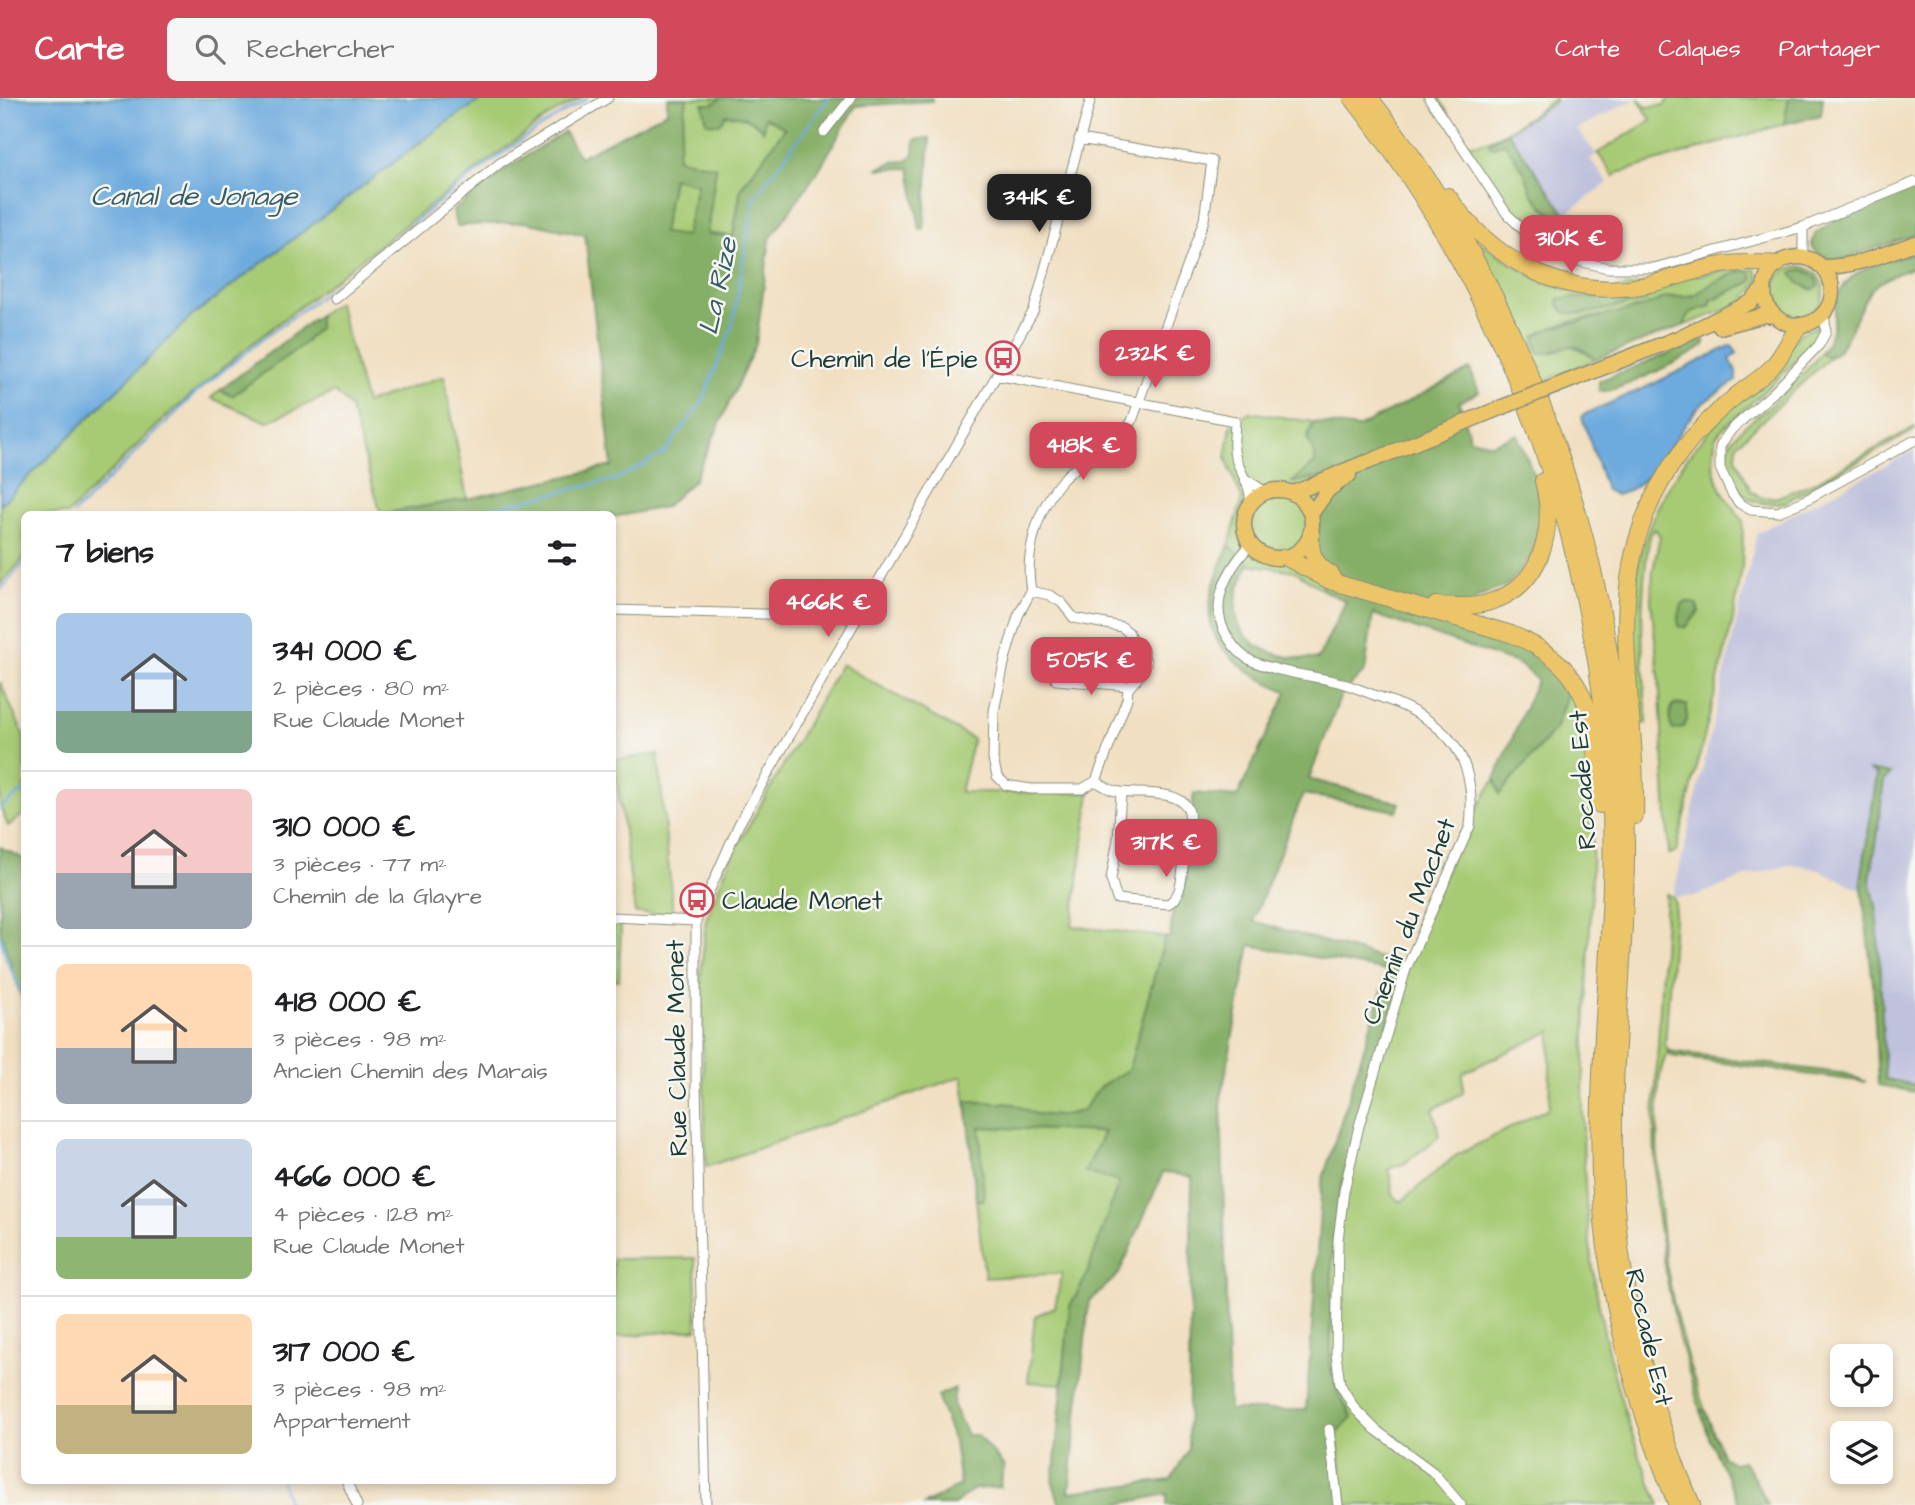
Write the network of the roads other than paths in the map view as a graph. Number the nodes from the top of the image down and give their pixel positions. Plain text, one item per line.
1 (608, 98) edge
2 (851, 98) edge
3 (1091, 98) edge
4 (1352, 98) edge
5 (1370, 98) edge
6 (1429, 98) edge
7 (824, 132) dead end
8 (1079, 139) junction
9 (1409, 152) junction
10 (1915, 182) edge
11 (1802, 227) junction
12 (1915, 243) edge
13 (1803, 258) junction
14 (1864, 261) junction
15 (1778, 264) junction
16 (1822, 267) junction
17 (1764, 288) junction
18 (1832, 294) junction
19 (334, 299) dead end
20 (1775, 316) junction
21 (1821, 316) junction
22 (1800, 325) junction
23 (1678, 338) junction
24 (996, 375) junction
25 (1140, 402) junction
26 (1539, 439) junction
27 (1915, 440) edge
28 (1368, 462) junction
29 (1247, 480) junction
30 (1266, 492) junction
31 (1292, 492) junction
32 (1250, 504) junction
33 (1311, 514) junction
34 (1311, 533) junction
35 (1251, 544) junction
36 (1285, 558) junction
37 (1031, 590) junction
38 (616, 610) edge
39 (855, 620) junction
40 (1056, 680) dead end
41 (1130, 686) junction
42 (1096, 781) junction
43 (1121, 793) junction
44 (1618, 875) junction
45 (616, 917) edge
46 (696, 921) junction
47 (1329, 1429) dead end
48 (348, 1484) edge
49 (357, 1505) edge
50 (706, 1505) edge
51 (1338, 1505) edge
52 (1461, 1505) edge
53 (1677, 1505) edge
54 (1692, 1505) edge

1 - 19 street
2 - 7 street
3 - 8 street, Rue Claude Monet
4 - 26 highway, Rocade Est
5 - 9 highway, Rocade Est
6 - 11 street
8 - 24 street, Rue Claude Monet
8 - 25 street
9 - 15 highway
9 - 44 highway, Rocade Est
10 - 11 street
11 - 13 street
12 - 14 main road
13 - 15 main road
13 - 16 main road
14 - 16 main road
14 - 18 main road
15 - 17 main road
16 - 18 main road
17 - 20 main road
17 - 23 main road
18 - 21 main road
20 - 22 main road
20 - 23 main road
21 - 22 main road
21 - 27 street
22 - 44 highway
23 - 28 main road, bridge
24 - 25 street
24 - 39 street, Rue Claude Monet
25 - 29 street
25 - 37 street
26 - 34 highway
26 - 44 highway, Rocade Est
28 - 31 main road
28 - 33 main road
29 - 30 street
29 - 32 street
30 - 31 main road
30 - 32 main road
31 - 33 main road
32 - 35 main road
33 - 34 main road
34 - 36 main road
35 - 36 main road
35 - 52 street, Chemin du Machet
36 - 44 highway
37 - 41 street
37 - 42 street
38 - 39 street
39 - 46 street, Rue Claude Monet
40 - 41 street
41 - 42 street
42 - 43 street
43 - 43 street
44 - 53 highway, Rocade Est
44 - 54 highway, Rocade Est
45 - 46 street
46 - 50 street, Rue Claude Monet
47 - 51 street
48 - 49 street

